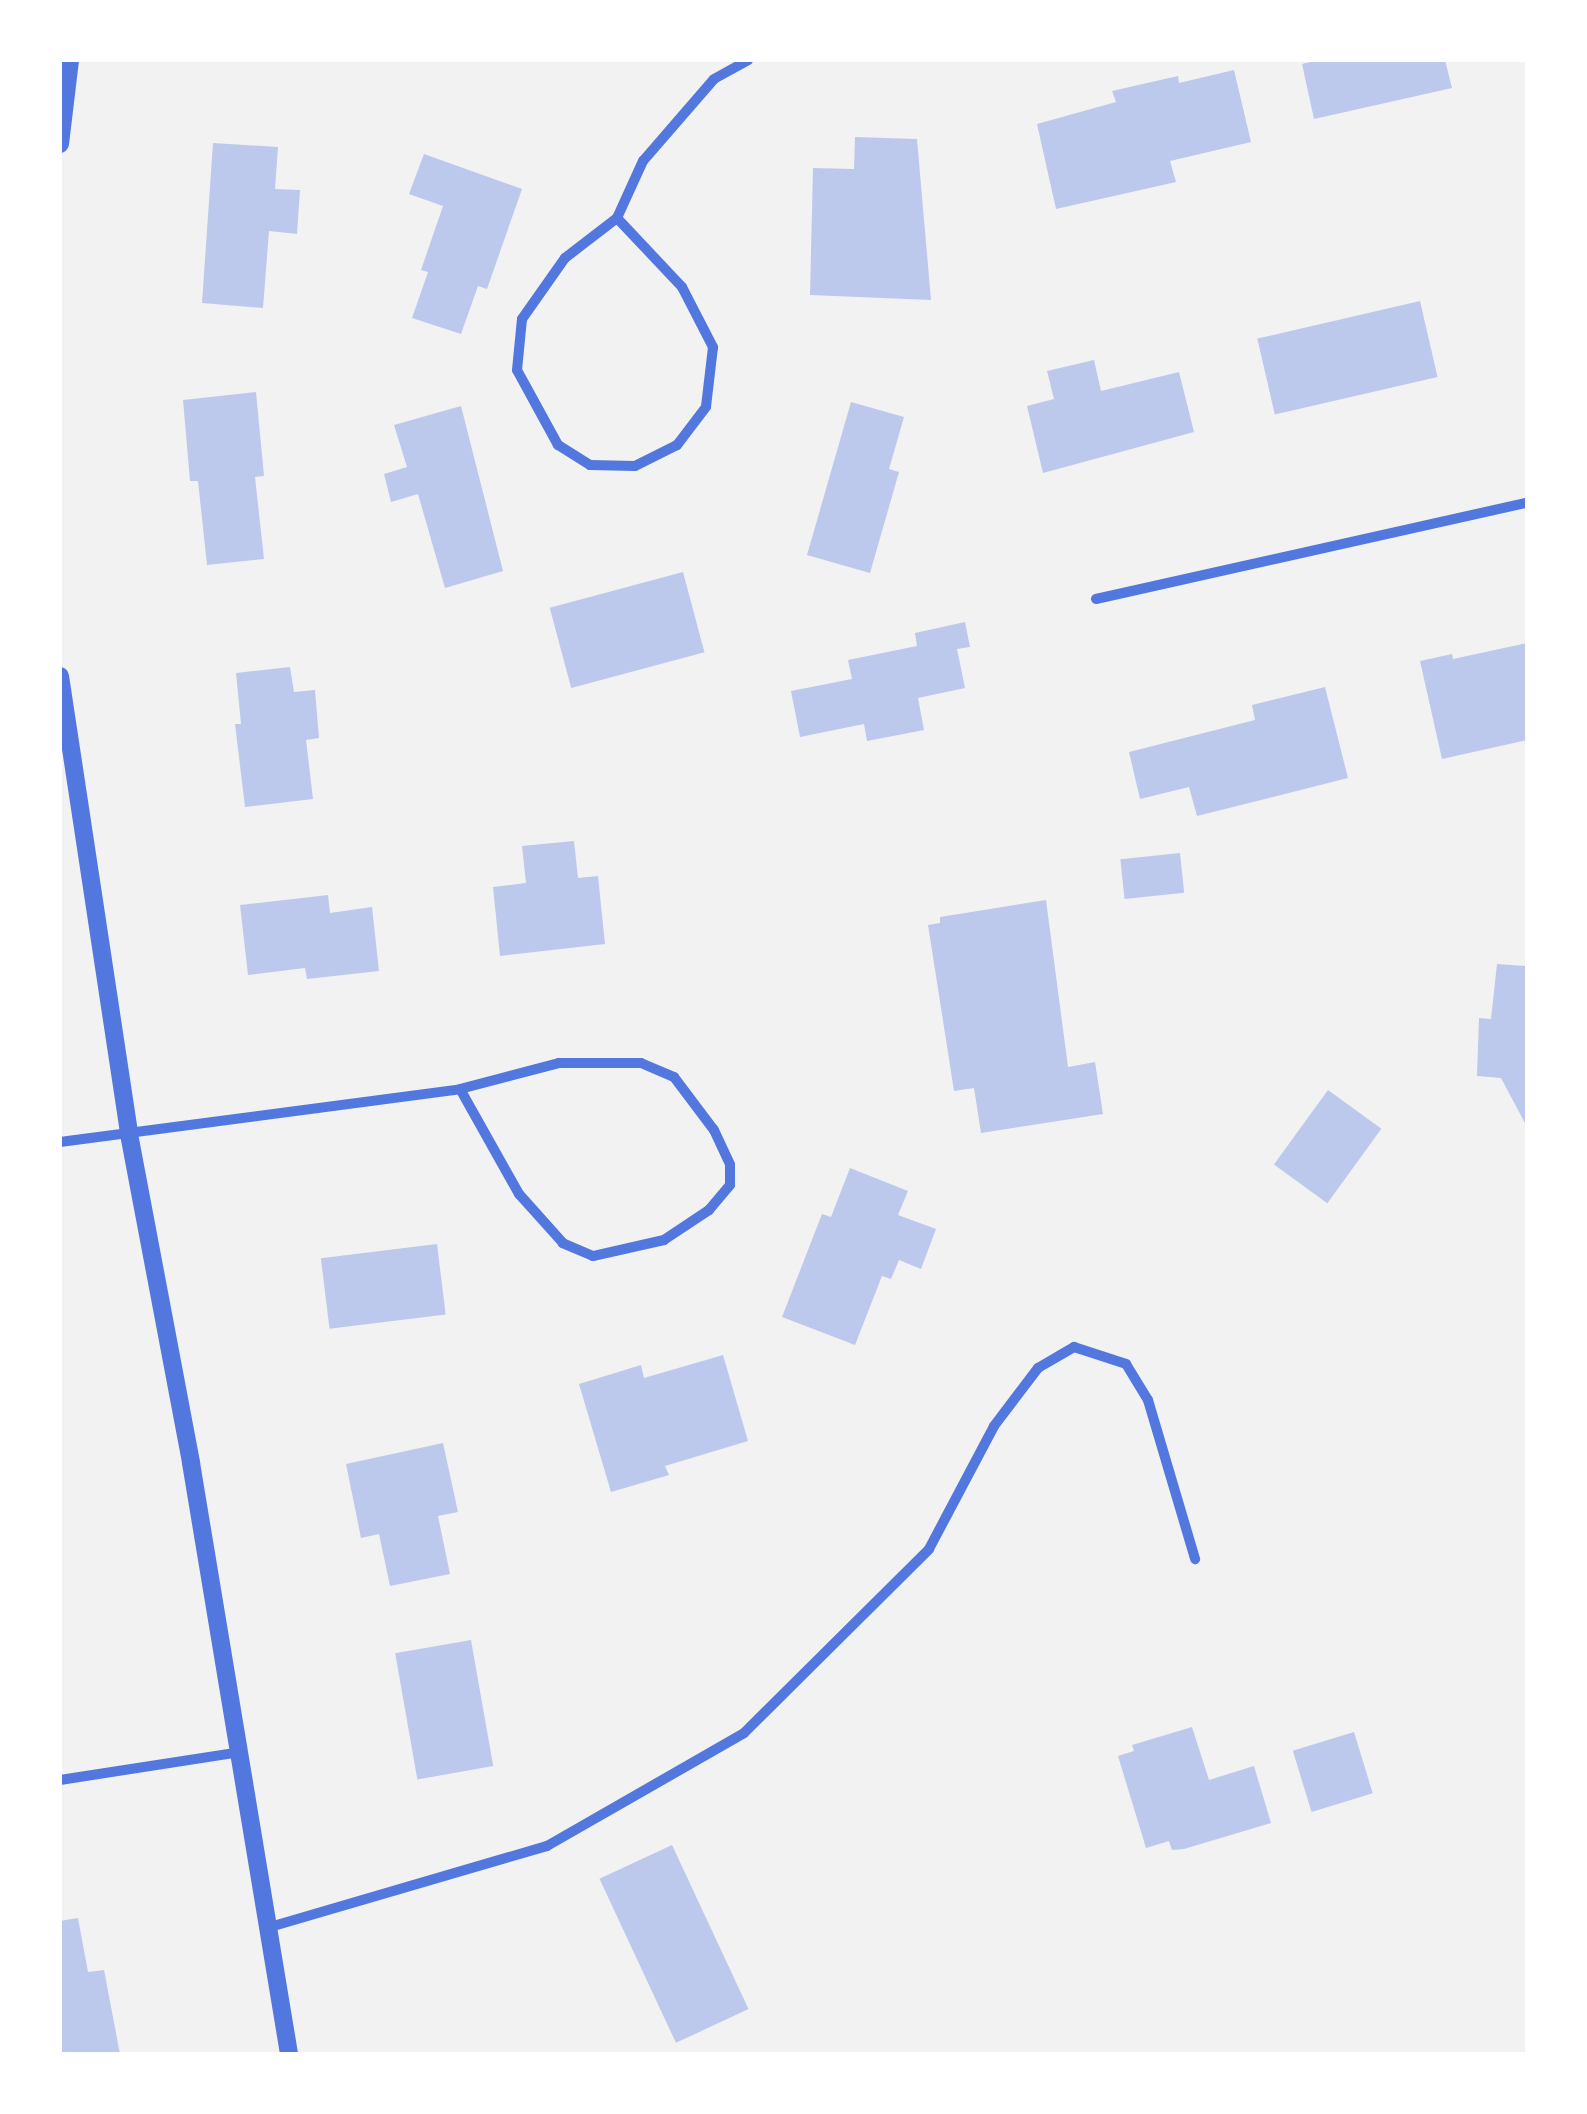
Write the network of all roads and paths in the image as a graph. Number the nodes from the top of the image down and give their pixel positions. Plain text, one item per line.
1 (70, 60) edge
2 (748, 60) edge
3 (60, 144) edge
4 (617, 218) junction
5 (1527, 503) edge
6 (1096, 599) dead end
7 (60, 676) edge
8 (460, 1089) junction
9 (128, 1134) junction
10 (60, 1142) edge
11 (1196, 1559) dead end
12 (241, 1752) junction
13 (60, 1780) edge
14 (270, 1927) junction
15 (289, 2054) edge

1 - 3 street
2 - 4 street
4 - 4 street
5 - 6 street
7 - 9 street
8 - 8 street
8 - 9 street
9 - 10 street
9 - 12 street
11 - 14 street
12 - 13 street
12 - 14 street
14 - 15 street

